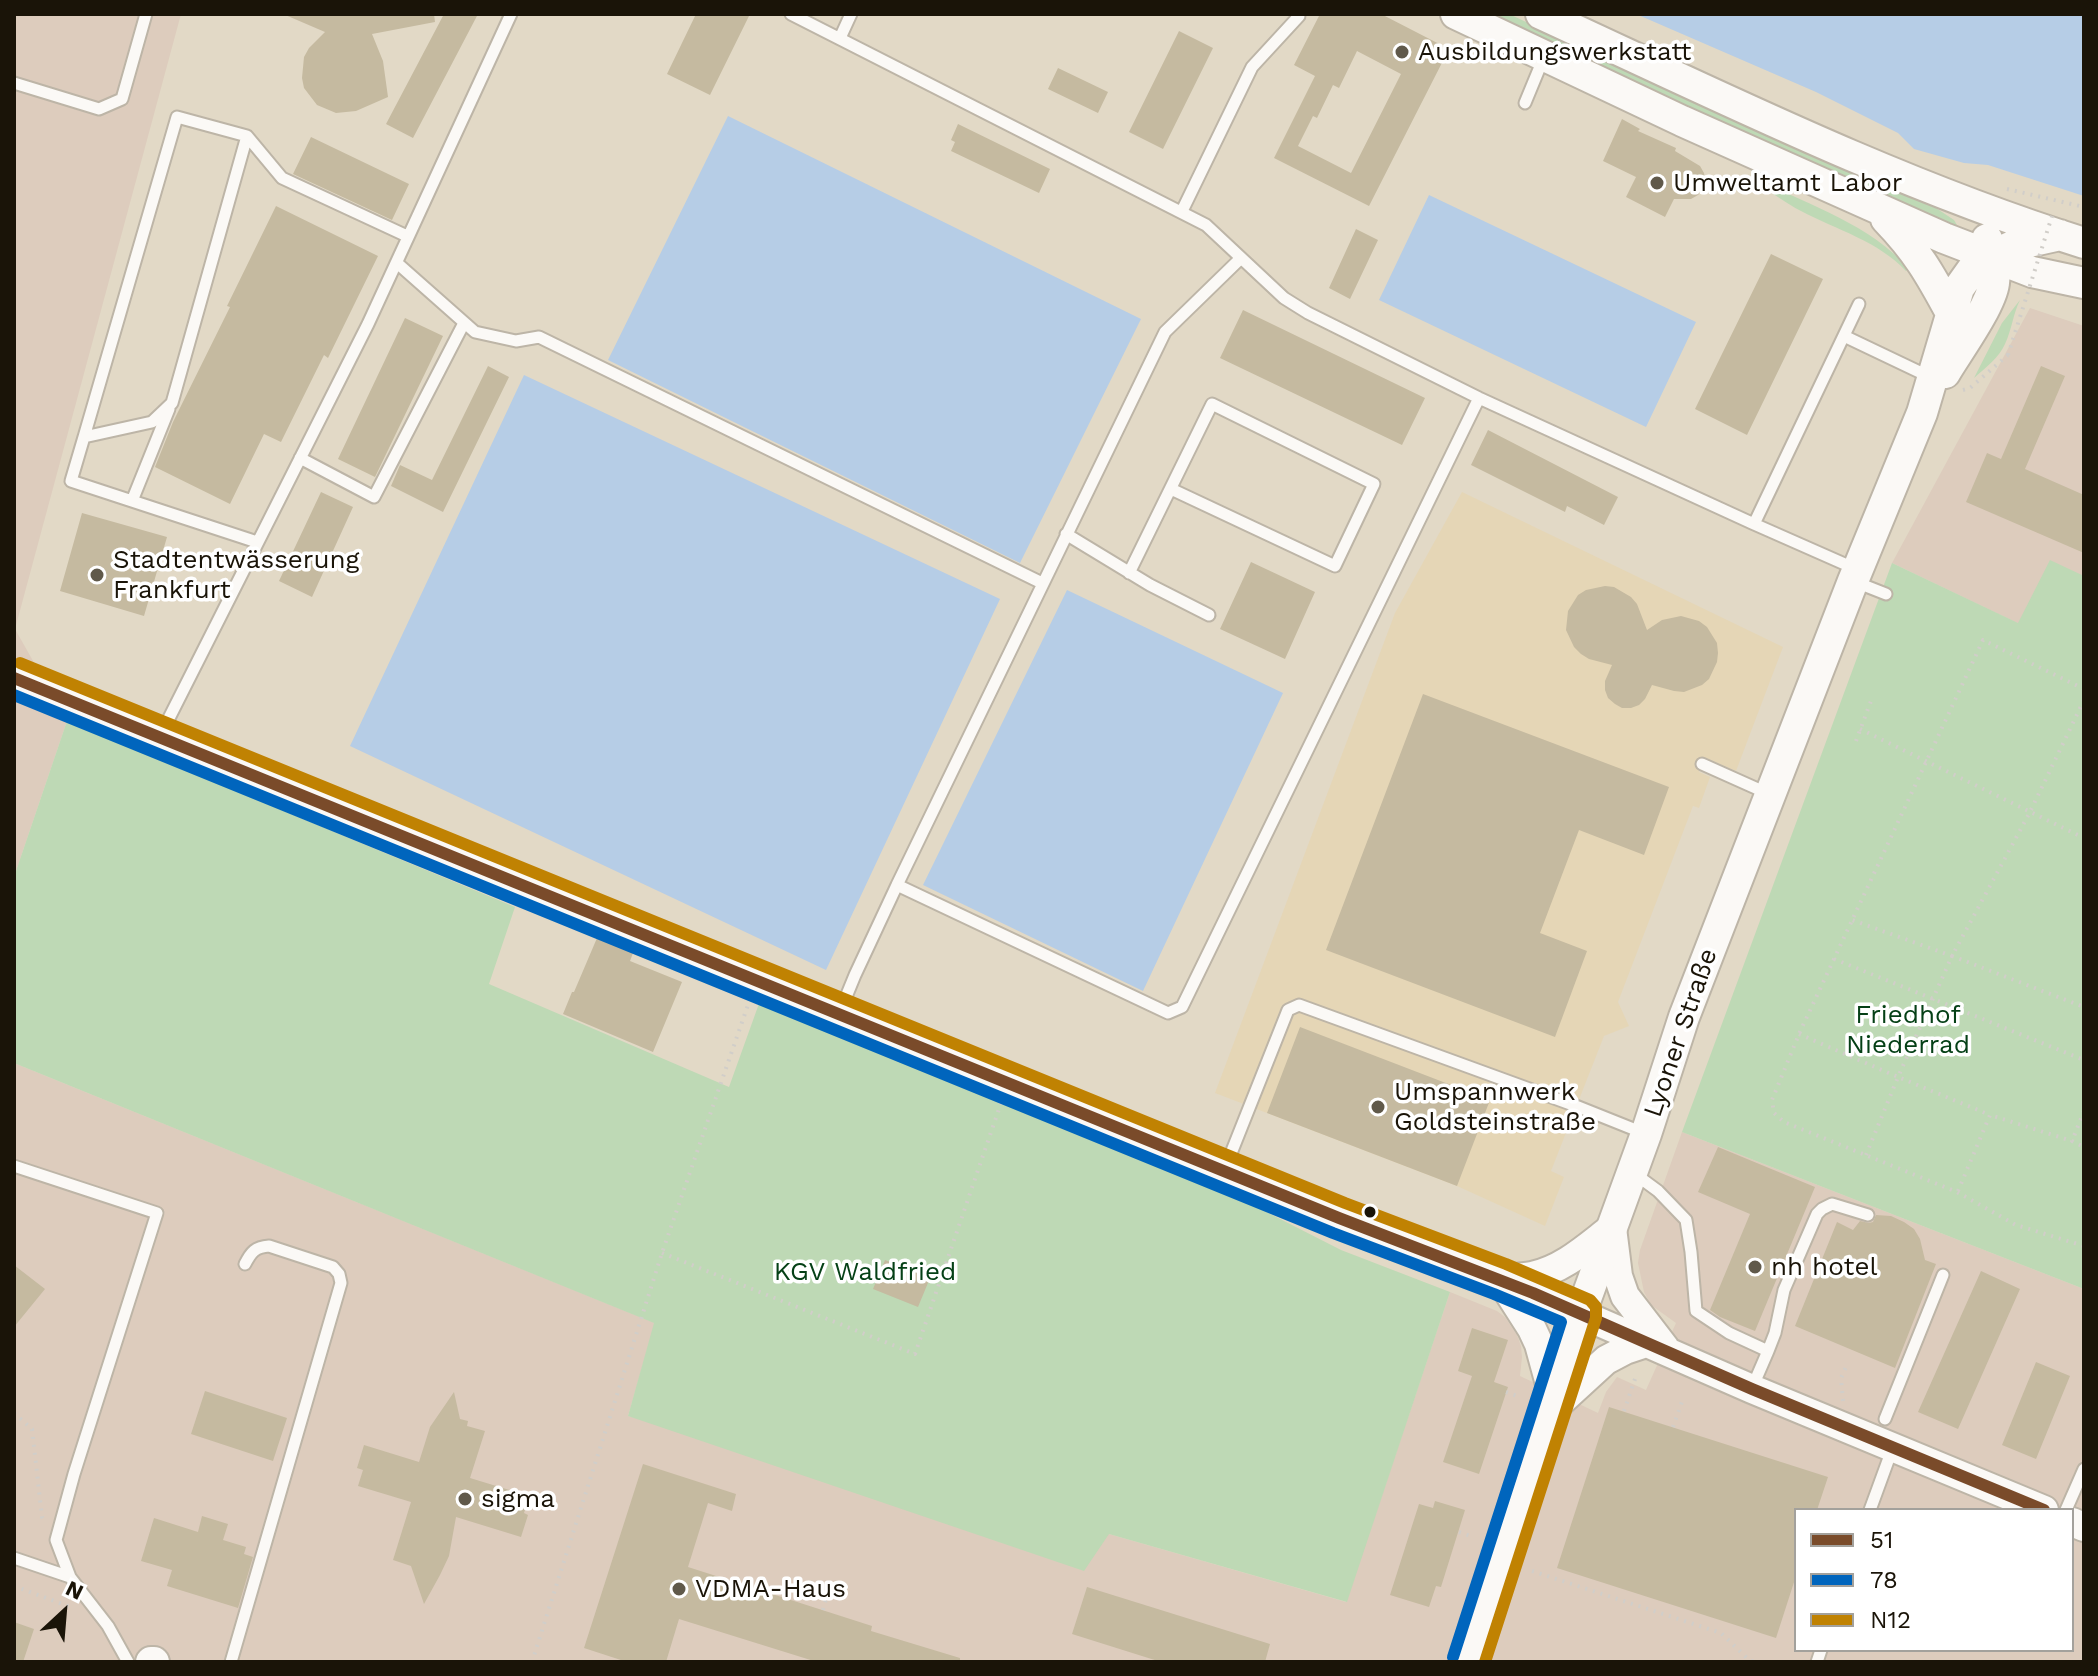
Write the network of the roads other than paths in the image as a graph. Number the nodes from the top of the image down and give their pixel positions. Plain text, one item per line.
1 (146, 14) edge
2 (511, 14) edge
3 (792, 14) edge
4 (851, 14) edge
5 (1296, 14) edge
6 (1456, 14) edge
7 (1541, 14) edge
8 (840, 38) junction
9 (1545, 56) junction
10 (14, 83) edge
11 (1525, 103) dead end
12 (247, 136) junction
13 (1971, 205) junction
14 (1873, 206) junction
15 (1182, 211) junction
16 (2065, 230) edge
17 (407, 236) junction
18 (1991, 256) junction
19 (1241, 258) junction
20 (397, 263) junction
21 (2032, 272) junction
22 (2084, 283) edge
23 (1994, 287) junction
24 (1859, 304) dead end
25 (1951, 313) junction
26 (464, 323) junction
27 (1844, 336) junction
28 (1932, 377) junction
29 (1479, 398) junction
30 (172, 403) junction
31 (1922, 413) junction
32 (84, 437) junction
33 (300, 458) junction
34 (1171, 489) junction
35 (132, 501) junction
36 (1754, 524) junction
37 (1066, 534) junction
38 (257, 542) junction
39 (1129, 573) junction
40 (1855, 575) junction
41 (1042, 583) junction
42 (1886, 594) dead end
43 (1209, 615) dead end
44 (14, 678) edge
45 (160, 736) junction
46 (1702, 764) dead end
47 (1769, 794) junction
48 (897, 885) junction
49 (838, 1015) junction
50 (1646, 1134) junction
51 (14, 1166) edge
52 (1224, 1171) junction
53 (1632, 1171) junction
54 (1868, 1215) dead end
55 (1612, 1228) junction
56 (245, 1264) dead end
57 (1943, 1275) dead end
58 (1500, 1279) junction
59 (1581, 1313) junction
60 (1658, 1349) junction
61 (1768, 1351) junction
62 (1752, 1389) junction
63 (1550, 1404) junction
64 (1885, 1419) dead end
65 (1893, 1447) junction
66 (2084, 1469) edge
67 (1871, 1508) edge
68 (2039, 1508) edge
69 (2067, 1508) edge
70 (14, 1558) edge
71 (70, 1577) junction
72 (128, 1662) edge
73 (231, 1662) edge
74 (1468, 1662) edge

1 - 10 lane
2 - 17 lane
3 - 8 lane
4 - 8 lane
5 - 15 lane
6 - 9 main road
7 - 13 main road
8 - 15 lane
9 - 11 lane
9 - 14 main road
12 - 17 lane
12 - 30 lane
12 - 32 lane
13 - 16 main road
13 - 18 main road
14 - 18 main road
14 - 25 main road
15 - 19 lane
16 - 18 main road
17 - 20 lane
18 - 21 main road
18 - 23 main road
18 - 25 main road, Lyoner Straße
19 - 29 lane
19 - 37 lane
20 - 26 lane
20 - 33 lane
21 - 22 main road
21 - 23 main road
23 - 31 main road, Lyoner Straße
24 - 27 lane
25 - 28 main road, Lyoner Straße
26 - 33 lane
26 - 41 lane
27 - 28 lane
27 - 36 lane
28 - 31 main road, Lyoner Straße
29 - 36 lane
29 - 48 lane
30 - 32 lane
30 - 35 lane
31 - 40 main road, Lyoner Straße
32 - 35 lane
33 - 38 lane
34 - 34 lane
34 - 39 lane
35 - 38 lane
36 - 40 lane
37 - 39 lane
37 - 41 lane
38 - 45 lane
39 - 43 lane
40 - 42 lane
40 - 47 main road, Lyoner Straße
41 - 48 lane
44 - 45 street
45 - 49 street
46 - 47 lane
47 - 50 main road, Lyoner Straße
48 - 49 lane
49 - 52 street
50 - 52 lane
50 - 53 main road, Lyoner Straße
51 - 71 lane
52 - 58 street
53 - 55 main road, Lyoner Straße
53 - 61 lane
54 - 61 lane
55 - 58 street
55 - 59 main road, Lyoner Straße
55 - 60 street
56 - 73 lane
57 - 64 lane
58 - 59 street
58 - 63 street
59 - 60 street
59 - 63 main road, Lyoner Straße
60 - 62 street
60 - 63 street
61 - 62 lane
62 - 65 street
63 - 74 main road, Lyoner Straße
65 - 67 lane
65 - 68 street
66 - 69 lane
70 - 71 lane
71 - 72 lane

